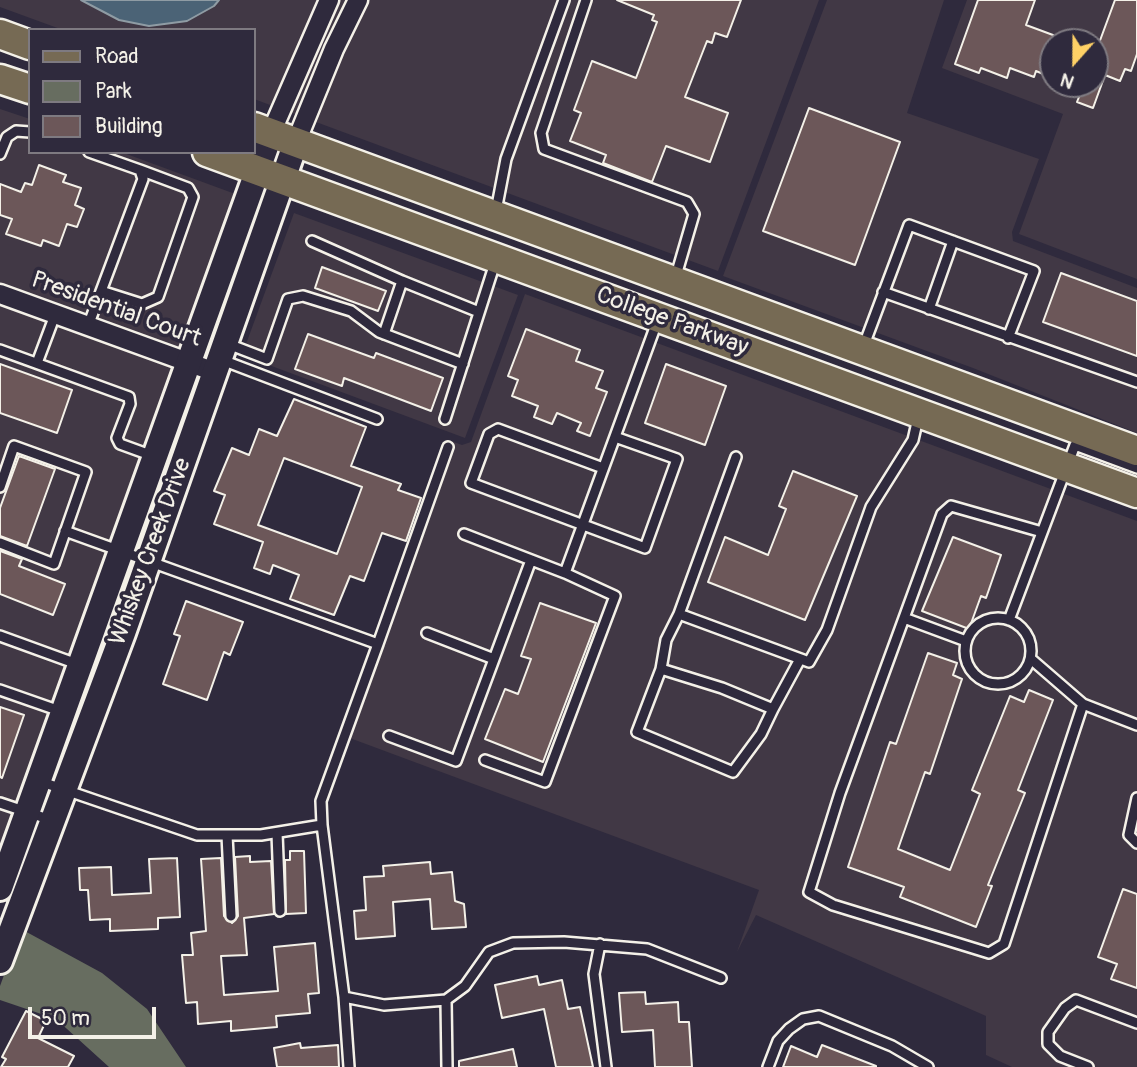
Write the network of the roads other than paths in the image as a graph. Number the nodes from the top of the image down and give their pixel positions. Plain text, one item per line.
1 (329, 0) edge
2 (358, 0) edge
3 (565, 0) edge
4 (586, 0) edge
5 (0, 34) edge
6 (28, 44) edge
7 (28, 132) edge
8 (274, 134) edge
9 (0, 154) edge
10 (95, 154) edge
11 (213, 154) edge
12 (141, 170) junction
13 (269, 174) junction
14 (495, 214) junction
15 (312, 241) dead end
16 (953, 241) junction
17 (509, 262) junction
18 (402, 281) junction
19 (674, 281) junction
20 (101, 290) junction
21 (883, 292) junction
22 (0, 294) edge
23 (929, 309) junction
24 (479, 312) junction
25 (55, 315) junction
26 (659, 318) junction
27 (88, 326) junction
28 (384, 334) junction
29 (1009, 338) junction
30 (0, 350) edge
31 (862, 350) junction
32 (220, 358) junction
33 (187, 362) junction
34 (37, 363) junction
35 (463, 364) junction
36 (1137, 383) edge
37 (920, 413) junction
38 (377, 419) dead end
39 (446, 419) dead end
40 (615, 437) junction
41 (448, 447) dead end
42 (1137, 451) edge
43 (154, 457) junction
44 (736, 457) dead end
45 (1066, 467) junction
46 (603, 468) junction
47 (1137, 468) edge
48 (0, 487) edge
49 (1137, 493) edge
50 (583, 524) junction
51 (65, 531) junction
52 (1042, 532) junction
53 (464, 534) dead end
54 (0, 542) edge
55 (121, 550) junction
56 (149, 559) junction
57 (531, 559) junction
58 (565, 573) junction
59 (679, 614) junction
60 (904, 618) junction
61 (1009, 620) junction
62 (427, 633) dead end
63 (0, 636) edge
64 (966, 641) junction
65 (378, 644) junction
66 (494, 659) junction
67 (1031, 659) junction
68 (799, 661) junction
69 (79, 664) junction
70 (661, 669) junction
71 (0, 690) edge
72 (1083, 704) junction
73 (773, 709) junction
74 (62, 712) junction
75 (1137, 725) edge
76 (389, 736) dead end
77 (485, 760) dead end
78 (37, 780) junction
79 (64, 789) junction
80 (1137, 798) edge
81 (0, 803) edge
82 (26, 812) junction
83 (52, 820) junction
84 (322, 825) junction
85 (277, 833) junction
86 (227, 835) junction
87 (1137, 843) edge
88 (0, 888) edge
89 (281, 911) dead end
90 (232, 916) dead end
91 (600, 944) junction
92 (0, 961) edge
93 (721, 978) dead end
94 (344, 997) junction
95 (446, 1000) junction
96 (1137, 1023) edge
97 (349, 1067) edge
98 (447, 1067) edge
99 (606, 1067) edge
100 (768, 1067) edge
101 (928, 1067) edge
102 (1088, 1067) edge

1 - 8 street
2 - 8 street
3 - 14 lane
4 - 19 lane
5 - 6 main road
7 - 9 lane
8 - 13 street, Whiskey Creek Drive
8 - 14 main road, College Parkway
10 - 12 lane
11 - 13 main road, College Parkway
12 - 20 lane
12 - 20 lane
13 - 17 main road, College Parkway
13 - 32 street, Whiskey Creek Drive
13 - 33 street, Whiskey Creek Drive
14 - 19 main road, College Parkway
15 - 18 lane
16 - 21 lane
16 - 23 lane
16 - 29 lane
17 - 19 main road
17 - 24 lane
17 - 26 main road, College Parkway
18 - 24 lane
18 - 28 lane
19 - 31 main road, College Parkway
20 - 27 lane
21 - 23 lane
21 - 31 lane
22 - 25 street, Presidential Court
23 - 29 lane
24 - 35 lane
25 - 27 street, Presidential Court
25 - 34 lane
26 - 37 main road, College Parkway
26 - 40 lane
27 - 33 street, Presidential Court
28 - 32 lane
28 - 35 lane
29 - 36 lane
30 - 34 lane
31 - 42 main road, College Parkway
32 - 33 street, Presidential Court
32 - 38 lane
32 - 56 street, Whiskey Creek Drive
33 - 43 street, Whiskey Creek Drive
34 - 43 lane
35 - 39 lane
37 - 45 main road, College Parkway
37 - 68 lane
40 - 46 lane
40 - 50 lane
41 - 65 lane
43 - 55 street, Whiskey Creek Drive
44 - 59 lane
45 - 47 lane
45 - 49 main road, College Parkway
45 - 52 lane
46 - 50 lane
46 - 50 lane
48 - 51 lane
50 - 58 lane
51 - 54 lane
51 - 55 lane
52 - 60 lane
52 - 61 lane
53 - 57 lane
55 - 56 lane
55 - 69 street, Whiskey Creek Drive
56 - 65 lane
56 - 79 street, Whiskey Creek Drive
57 - 58 lane
57 - 66 lane
58 - 77 lane
59 - 68 lane
59 - 70 lane
60 - 64 lane
60 - 72 lane
61 - 64 lane
61 - 67 lane
62 - 66 lane
63 - 69 lane
64 - 67 lane
65 - 84 lane
66 - 76 lane
67 - 72 lane
68 - 73 lane
69 - 74 street, Whiskey Creek Drive
70 - 73 lane
70 - 73 lane
71 - 74 lane
72 - 75 lane
74 - 78 street, Whiskey Creek Drive
78 - 79 lane
78 - 82 street, Whiskey Creek Drive
79 - 83 street, Whiskey Creek Drive
79 - 86 lane
80 - 87 lane
81 - 82 lane
82 - 83 lane
82 - 88 street, Whiskey Creek Drive
83 - 92 street, Whiskey Creek Drive
84 - 85 lane
84 - 94 lane
85 - 86 lane
85 - 89 lane
86 - 90 lane
91 - 93 lane
91 - 95 lane
91 - 99 lane
94 - 95 lane
94 - 97 lane
95 - 98 lane
96 - 102 lane
100 - 101 lane

